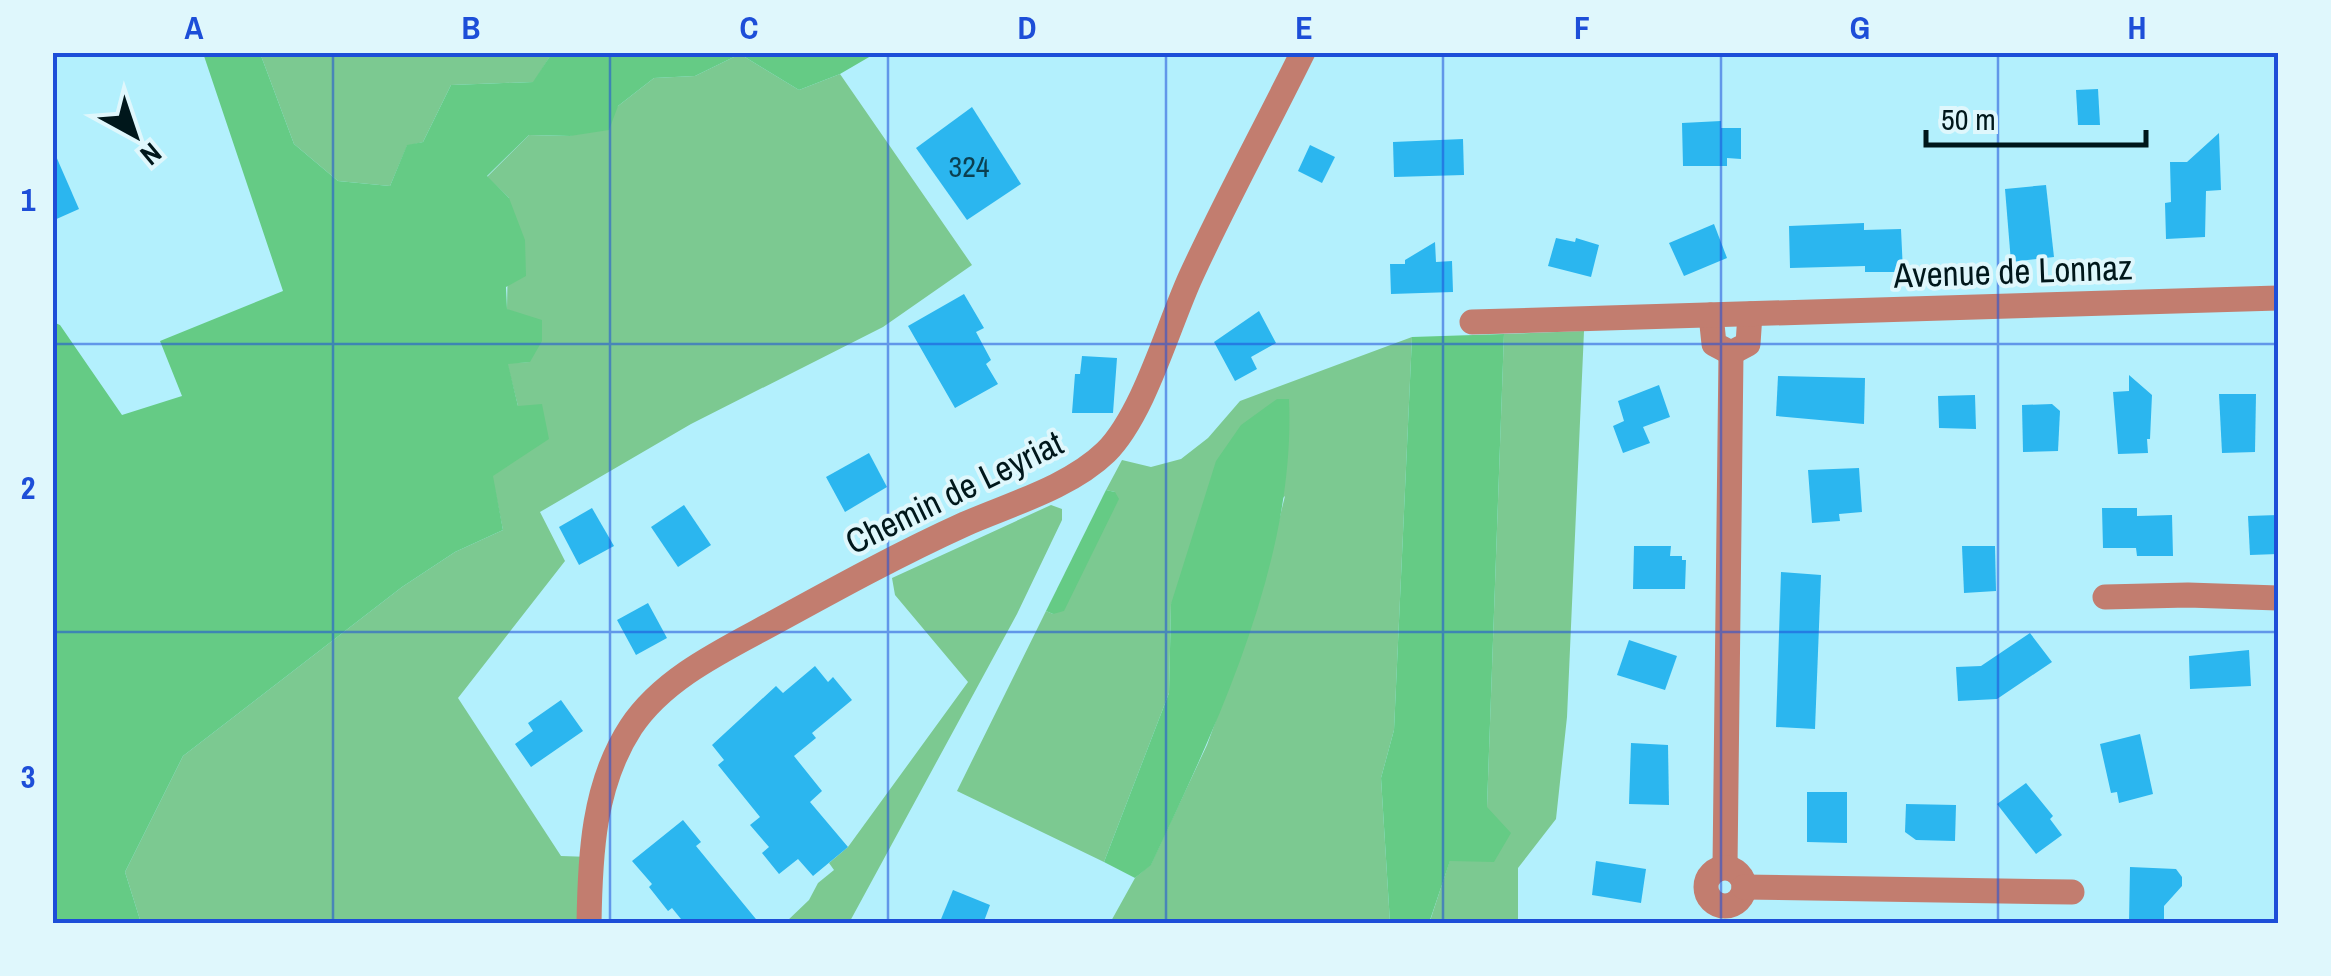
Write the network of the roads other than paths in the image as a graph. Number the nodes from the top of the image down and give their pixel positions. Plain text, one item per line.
1 (1303, 52) edge
2 (2278, 298) edge
3 (1750, 314) junction
4 (1711, 315) junction
5 (1472, 322) dead end
6 (1731, 353) junction
7 (2105, 597) dead end
8 (2278, 598) edge
9 (1724, 868) junction
10 (1744, 887) junction
11 (2072, 892) dead end
12 (1724, 915) edge
13 (589, 924) edge

1 - 13 street, Chemin de Leyriat
2 - 3 street, Avenue de Lonnaz
3 - 4 street, Avenue de Lonnaz
3 - 6 street
4 - 5 street, Avenue de Lonnaz
4 - 6 street
6 - 9 street
7 - 8 street
9 - 10 street
9 - 12 street
10 - 11 street
10 - 12 street

